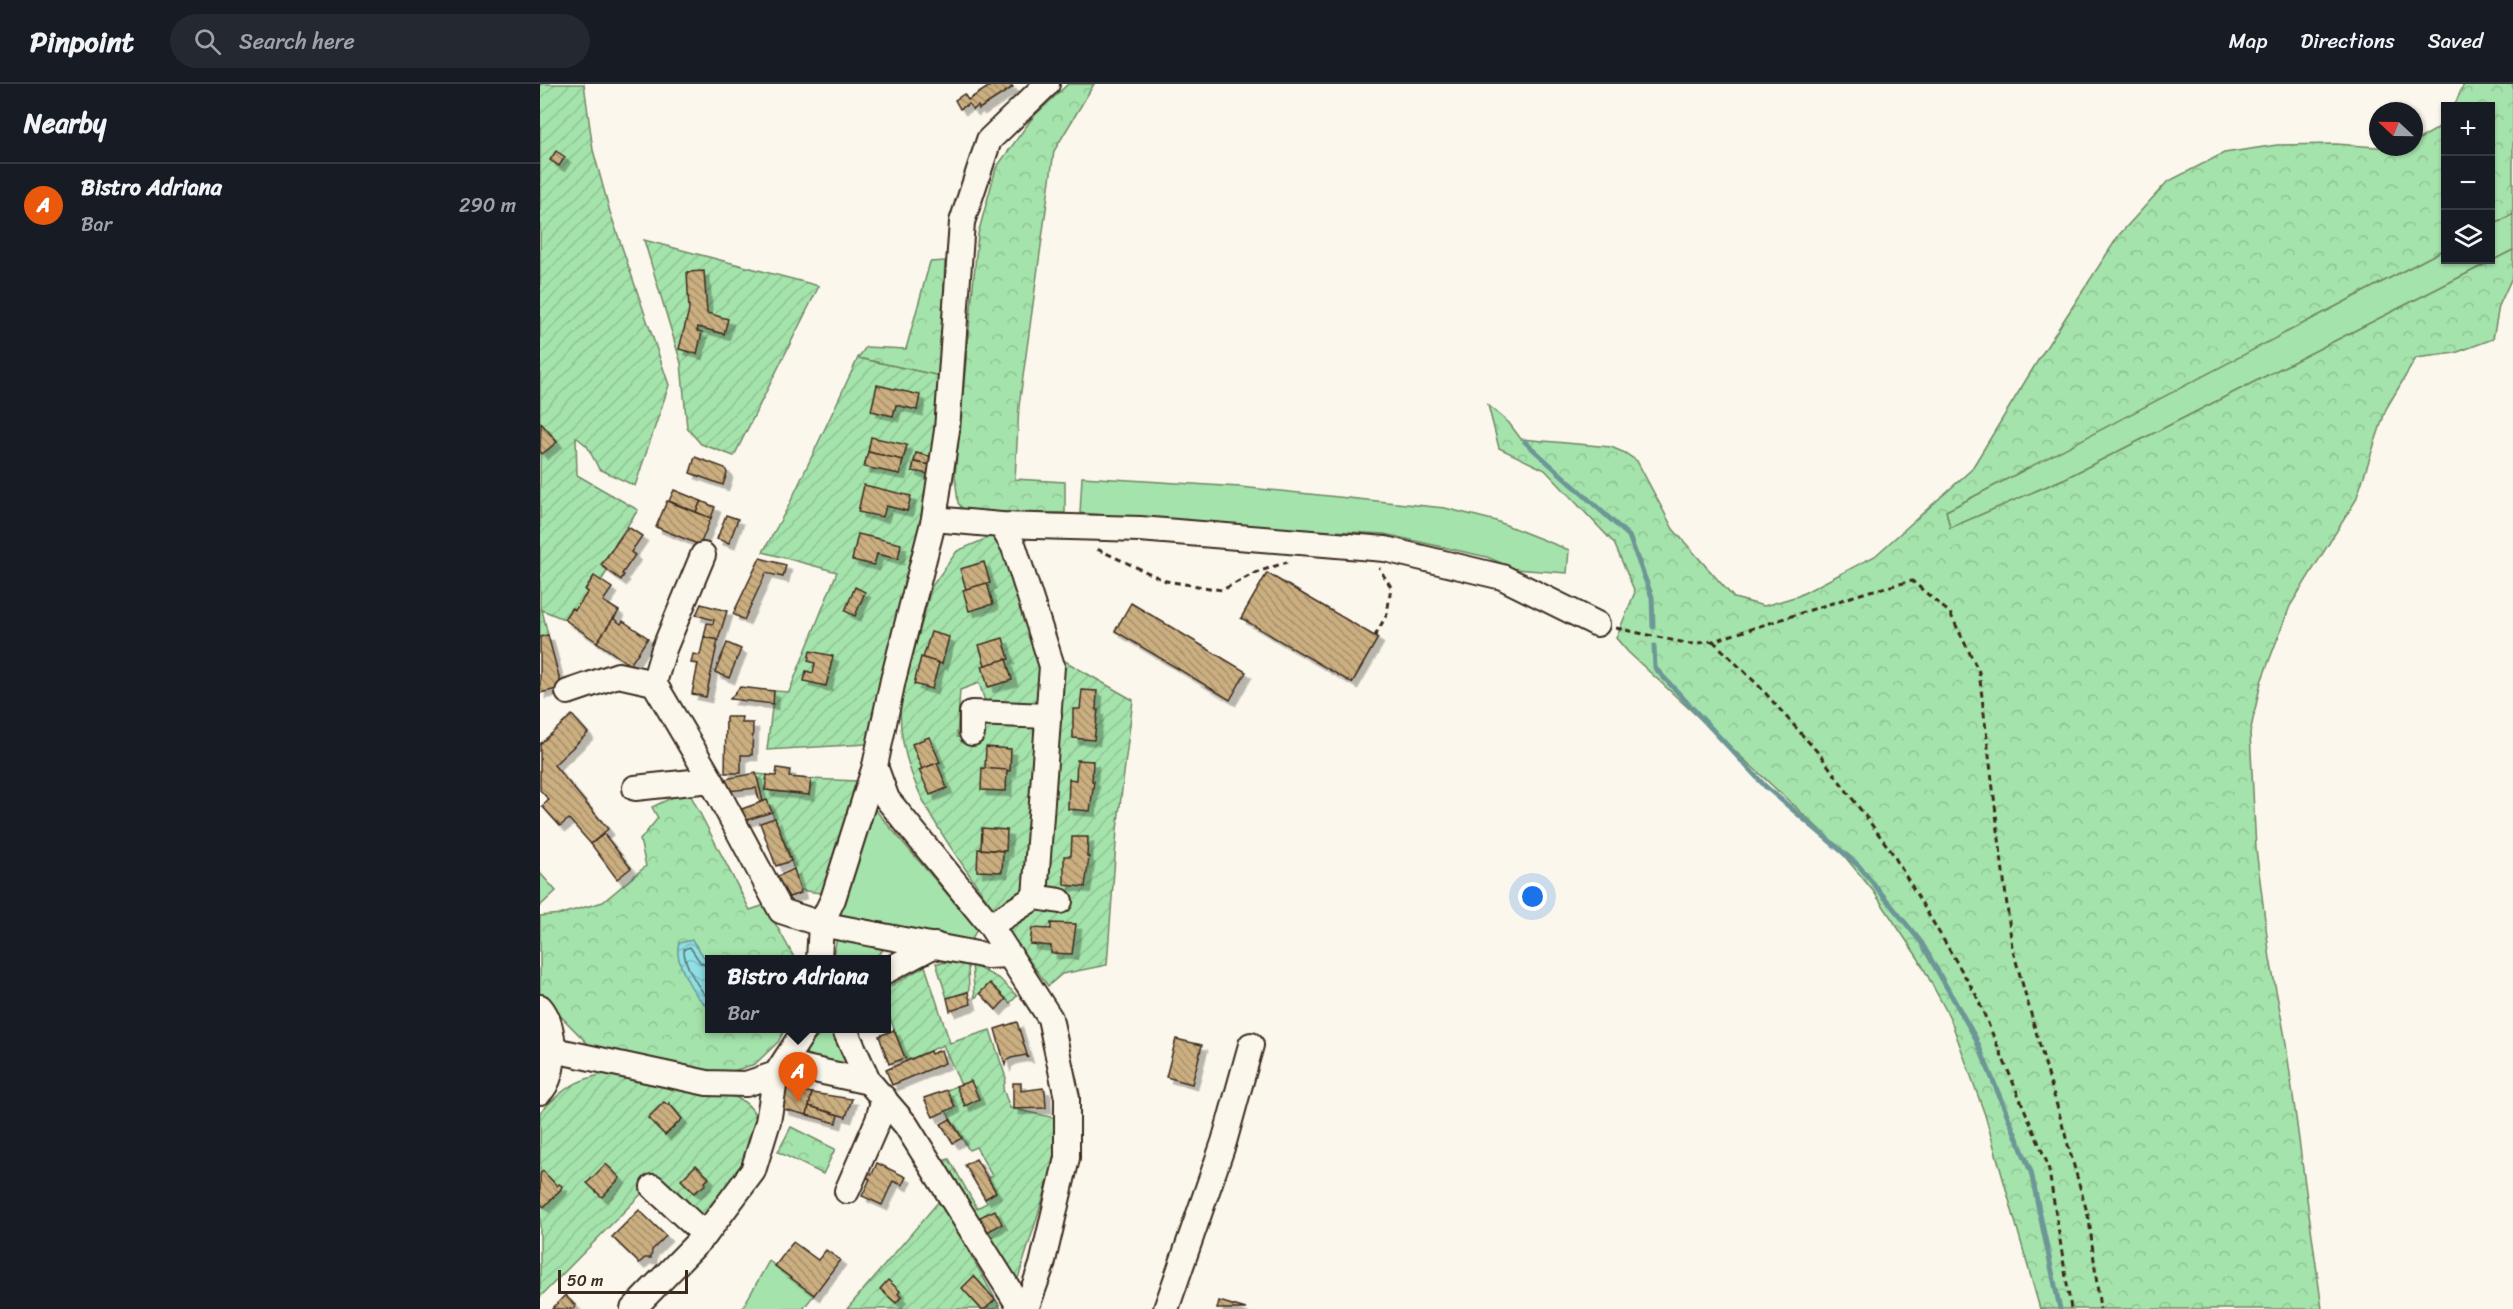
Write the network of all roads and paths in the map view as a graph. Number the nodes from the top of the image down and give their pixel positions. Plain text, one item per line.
1 (1047, 84) edge
2 (934, 519) junction
3 (1001, 525) junction
4 (1094, 547) dead end
5 (703, 555) dead end
6 (1295, 559) dead end
7 (1376, 564) dead end
8 (1597, 624) joint
9 (1375, 636) dead end
10 (1713, 641) junction
11 (654, 683) junction
12 (568, 692) dead end
13 (972, 714) dead end
14 (1049, 717) junction
15 (875, 766) junction
16 (711, 780) junction
17 (635, 788) dead end
18 (1035, 897) junction
19 (1060, 901) dead end
20 (999, 920) dead end
21 (821, 924) junction
22 (935, 945) junction
23 (819, 955) edge
24 (1010, 955) junction
25 (891, 968) edge
26 (540, 1007) edge
27 (803, 1033) edge
28 (846, 1033) edge
29 (1251, 1045) dead end
30 (547, 1049) edge
31 (776, 1074) junction
32 (877, 1090) junction
33 (540, 1092) edge
34 (653, 1187) dead end
35 (847, 1191) dead end
36 (705, 1235) junction
37 (633, 1309) edge
38 (1021, 1309) edge
39 (1026, 1309) edge
40 (1166, 1309) edge
41 (2071, 1309) edge
42 (2100, 1309) edge

1 - 2 street
2 - 3 street
2 - 15 street
3 - 8 street
3 - 14 street
4 - 6 path
5 - 11 street
7 - 9 path
8 - 10 path
10 - 41 path
10 - 42 path
11 - 12 street
11 - 16 street
13 - 14 street
14 - 18 street
15 - 21 street
15 - 24 street
16 - 17 street
16 - 21 street
18 - 19 street
18 - 20 street
21 - 22 street
21 - 23 street
22 - 24 street
22 - 25 street
24 - 39 street
26 - 30 street
27 - 31 street
28 - 32 street
29 - 40 street
30 - 31 street
30 - 33 street
31 - 32 street
31 - 36 street
32 - 35 street
32 - 38 street
34 - 36 street
36 - 37 street

